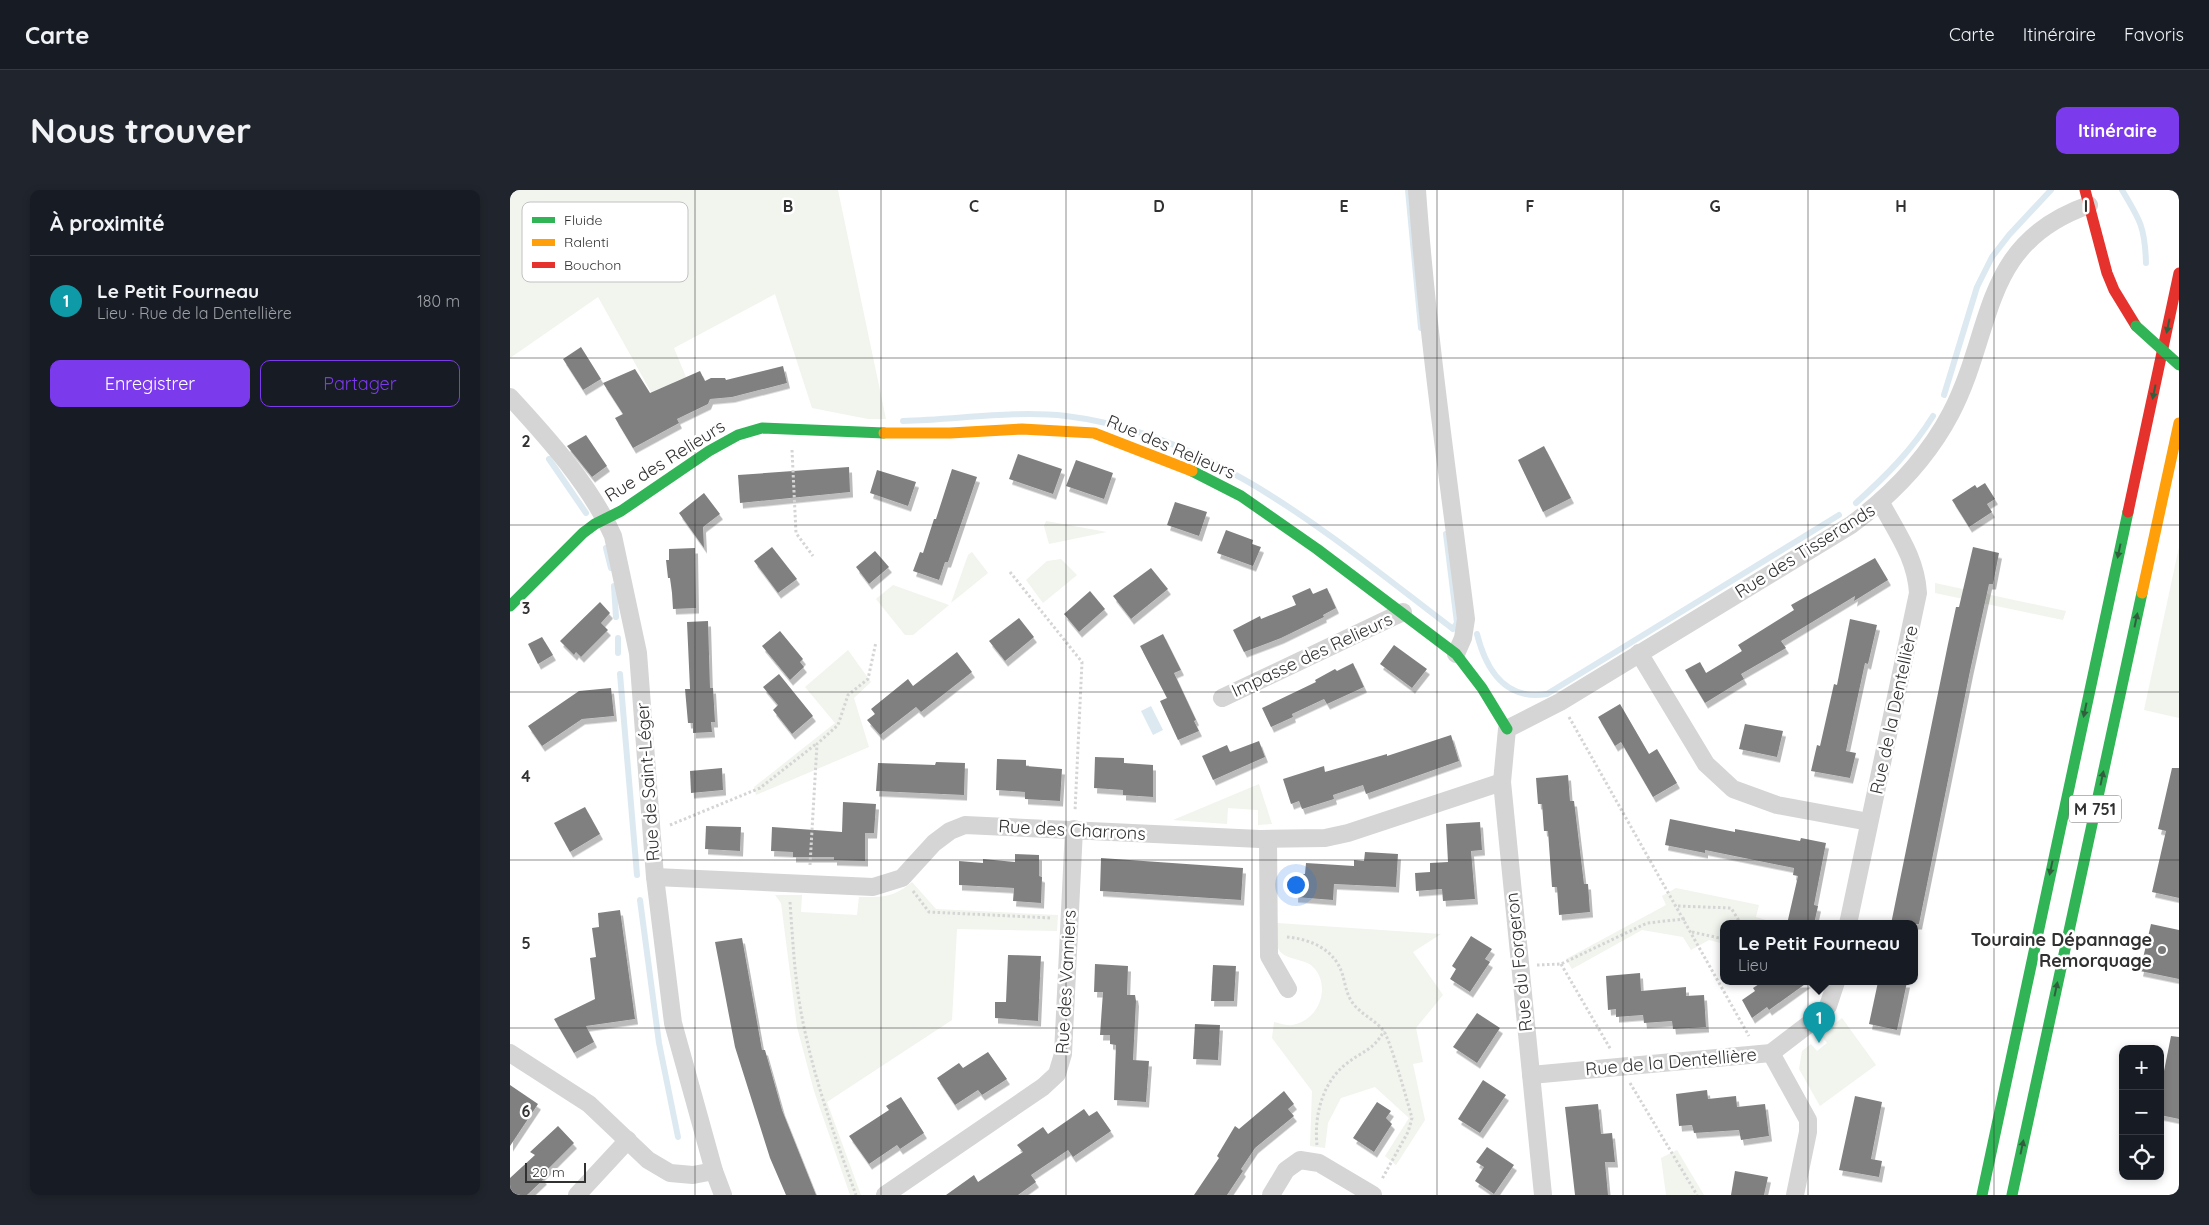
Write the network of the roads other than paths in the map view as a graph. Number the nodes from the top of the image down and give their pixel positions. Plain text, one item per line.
1 (1416, 190) edge
2 (2087, 197) edge
3 (2179, 273) edge
4 (2179, 365) edge
5 (510, 397) edge
6 (2179, 423) edge
7 (1881, 503) junction
8 (605, 518) junction
9 (510, 606) edge
10 (1403, 612) junction
11 (1639, 653) junction
12 (1456, 654) junction
13 (1222, 698) dead end
14 (1508, 728) junction
15 (1502, 782) junction
16 (1869, 822) junction
17 (1074, 829) junction
18 (1268, 839) junction
19 (655, 877) junction
20 (1849, 920) edge
21 (1835, 985) edge
22 (1288, 989) dead end
23 (2013, 1044) junction
24 (510, 1053) edge
25 (1765, 1053) junction
26 (1531, 1075) junction
27 (628, 1140) junction
28 (714, 1171) junction
29 (1375, 1191) edge
30 (577, 1195) edge
31 (723, 1195) edge
32 (885, 1195) edge
33 (1270, 1195) edge
34 (1543, 1195) edge
35 (1795, 1195) edge
36 (1978, 1195) edge
37 (1982, 1195) edge
38 (2012, 1195) edge

1 - 12 street
2 - 4 main road, bridge
2 - 7 street, Rue des Tisserands
3 -> 23 main road, M 751
5 - 8 street, Rue de Saint-Léger
38 -> 6 main road, M 751
7 - 11 street, Rue des Tisserands
7 - 16 street, Rue de la Dentellière
8 - 9 main road, Rue des Relieurs
8 - 10 main road, Rue des Relieurs
8 - 19 street, Rue de Saint-Léger
10 - 12 main road, Rue des Relieurs
10 - 13 street, Impasse des Relieurs
11 - 14 street, Rue des Tisserands
11 - 16 street
12 - 14 main road, Rue des Relieurs
14 - 15 street, Rue du Forgeron
15 - 18 street, Rue des Charrons
15 - 26 street, Rue du Forgeron
16 - 20 street, Rue de la Dentellière
17 - 18 street, Rue des Charrons
17 - 19 street, Rue des Charrons
17 - 32 street, Rue des Vanniers
18 - 22 street
19 - 28 street, Rue de Saint-Léger
21 - 25 street, Rue de la Dentellière
23 - 36 main road
23 - 37 main road
24 - 27 street
25 - 26 street, Rue de la Dentellière
25 - 35 street
26 - 34 street, Rue du Forgeron
27 - 28 street
27 - 30 street
28 - 31 street, Rue de Saint-Léger
29 - 33 street

